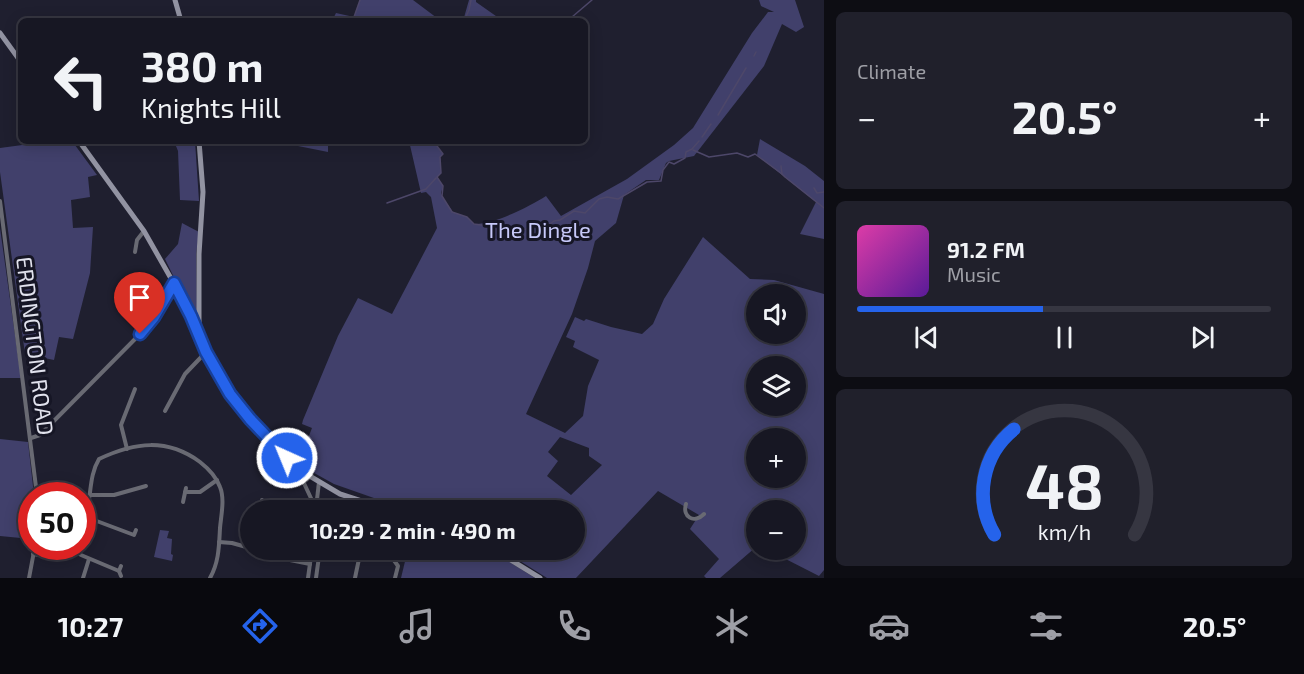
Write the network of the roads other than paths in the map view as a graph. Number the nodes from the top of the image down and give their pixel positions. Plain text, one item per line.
1 (175, 0) edge
2 (180, 18) edge
3 (0, 33) edge
4 (18, 58) edge
5 (80, 144) edge
6 (199, 144) edge
7 (0, 201) edge
8 (144, 231) junction
9 (135, 252) dead end
10 (174, 283) junction
11 (197, 328) junction
12 (206, 352) junction
13 (135, 389) dead end
14 (165, 411) dead end
15 (31, 438) junction
16 (128, 449) junction
17 (296, 466) junction
18 (217, 480) junction
19 (36, 482) edge
20 (92, 482) edge
21 (319, 482) junction
22 (147, 486) dead end
23 (96, 495) edge
24 (312, 500) edge
25 (317, 500) edge
26 (358, 500) edge
27 (183, 502) dead end
28 (686, 504) dead end
29 (704, 514) dead end
30 (96, 521) edge
31 (136, 530) dead end
32 (219, 542) junction
33 (240, 545) edge
34 (32, 560) edge
35 (89, 560) edge
36 (92, 560) edge
37 (296, 560) edge
38 (311, 560) edge
39 (318, 560) edge
40 (359, 560) edge
41 (394, 560) edge
42 (511, 560) edge
43 (310, 564) junction
44 (120, 571) dead end
45 (29, 578) edge
46 (83, 578) edge
47 (210, 578) edge
48 (308, 578) edge
49 (316, 578) edge
50 (355, 578) edge
51 (395, 578) edge
52 (540, 578) edge

1 - 2 main road
3 - 4 main road
5 - 8 main road
6 - 11 main road
7 - 15 street, ERDINGTON ROAD
8 - 9 street
8 - 10 main road
10 - 11 main road
10 - 15 street
11 - 12 main road
12 - 14 street
12 - 17 main road
13 - 16 street
15 - 19 street, ERDINGTON ROAD
16 - 18 street
16 - 20 street
17 - 21 main road
17 - 24 street
18 - 27 street
18 - 32 street
21 - 25 street
21 - 26 main road
22 - 23 street
28 - 29 street
30 - 31 street
32 - 33 street
32 - 47 street
34 - 45 street
35 - 46 street
36 - 44 street
37 - 43 street
38 - 43 street
39 - 49 street
40 - 50 street
41 - 51 street
42 - 52 main road
43 - 48 street

